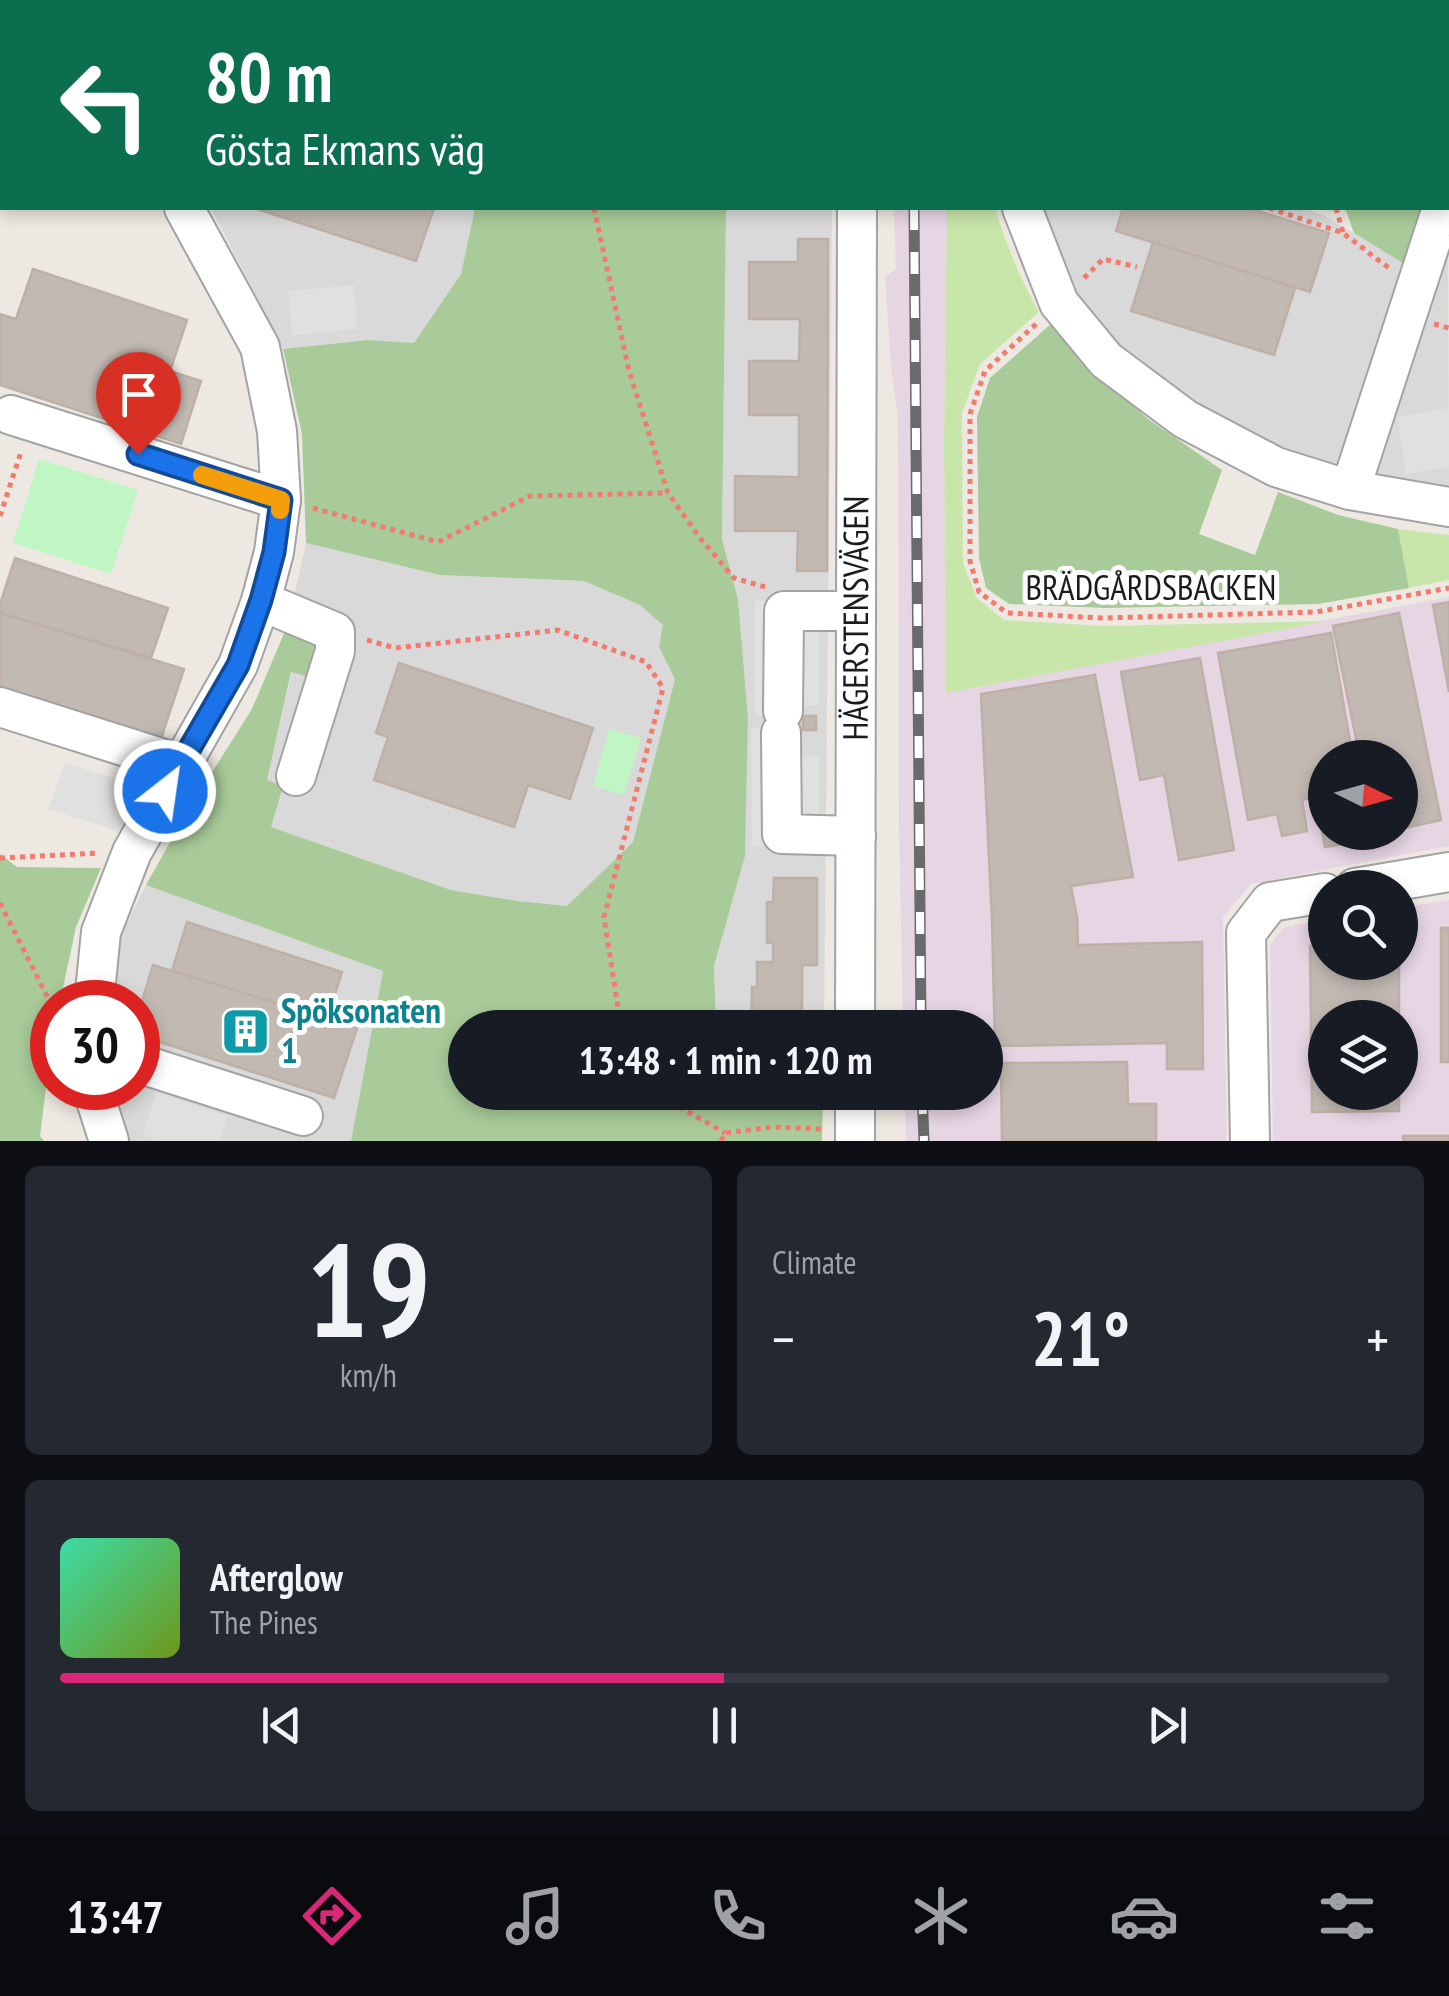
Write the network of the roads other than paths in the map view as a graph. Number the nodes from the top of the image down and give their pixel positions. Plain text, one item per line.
1 (185, 210) edge
2 (858, 210) edge
3 (1023, 210) edge
4 (1449, 216) edge
5 (21, 418) road end
6 (1350, 490) junction
7 (281, 500) junction
8 (1449, 507) edge
9 (261, 600) junction
10 (855, 612) junction
11 (0, 707) edge
12 (180, 764) junction
13 (296, 776) dead end
14 (856, 836) junction
15 (1449, 872) edge
16 (1418, 877) edge
17 (1308, 895) edge
18 (96, 980) edge
19 (855, 1010) edge
20 (160, 1070) edge
21 (99, 1110) edge
22 (850, 1110) edge
23 (303, 1116) dead end
24 (843, 1135) edge
25 (109, 1141) edge
26 (1250, 1141) edge

1 - 7 street
2 - 10 street, HÄGERSTENSVÄGEN
3 - 6 street
4 - 6 street
5 - 7 street
6 - 8 street
7 - 9 street
9 - 12 street
9 - 13 street
10 - 14 street, HÄGERSTENSVÄGEN
10 - 14 street
11 - 12 street
12 - 18 street
14 - 19 street, HÄGERSTENSVÄGEN
15 - 16 street
17 - 26 street
20 - 23 street
21 - 25 street
22 - 24 street

